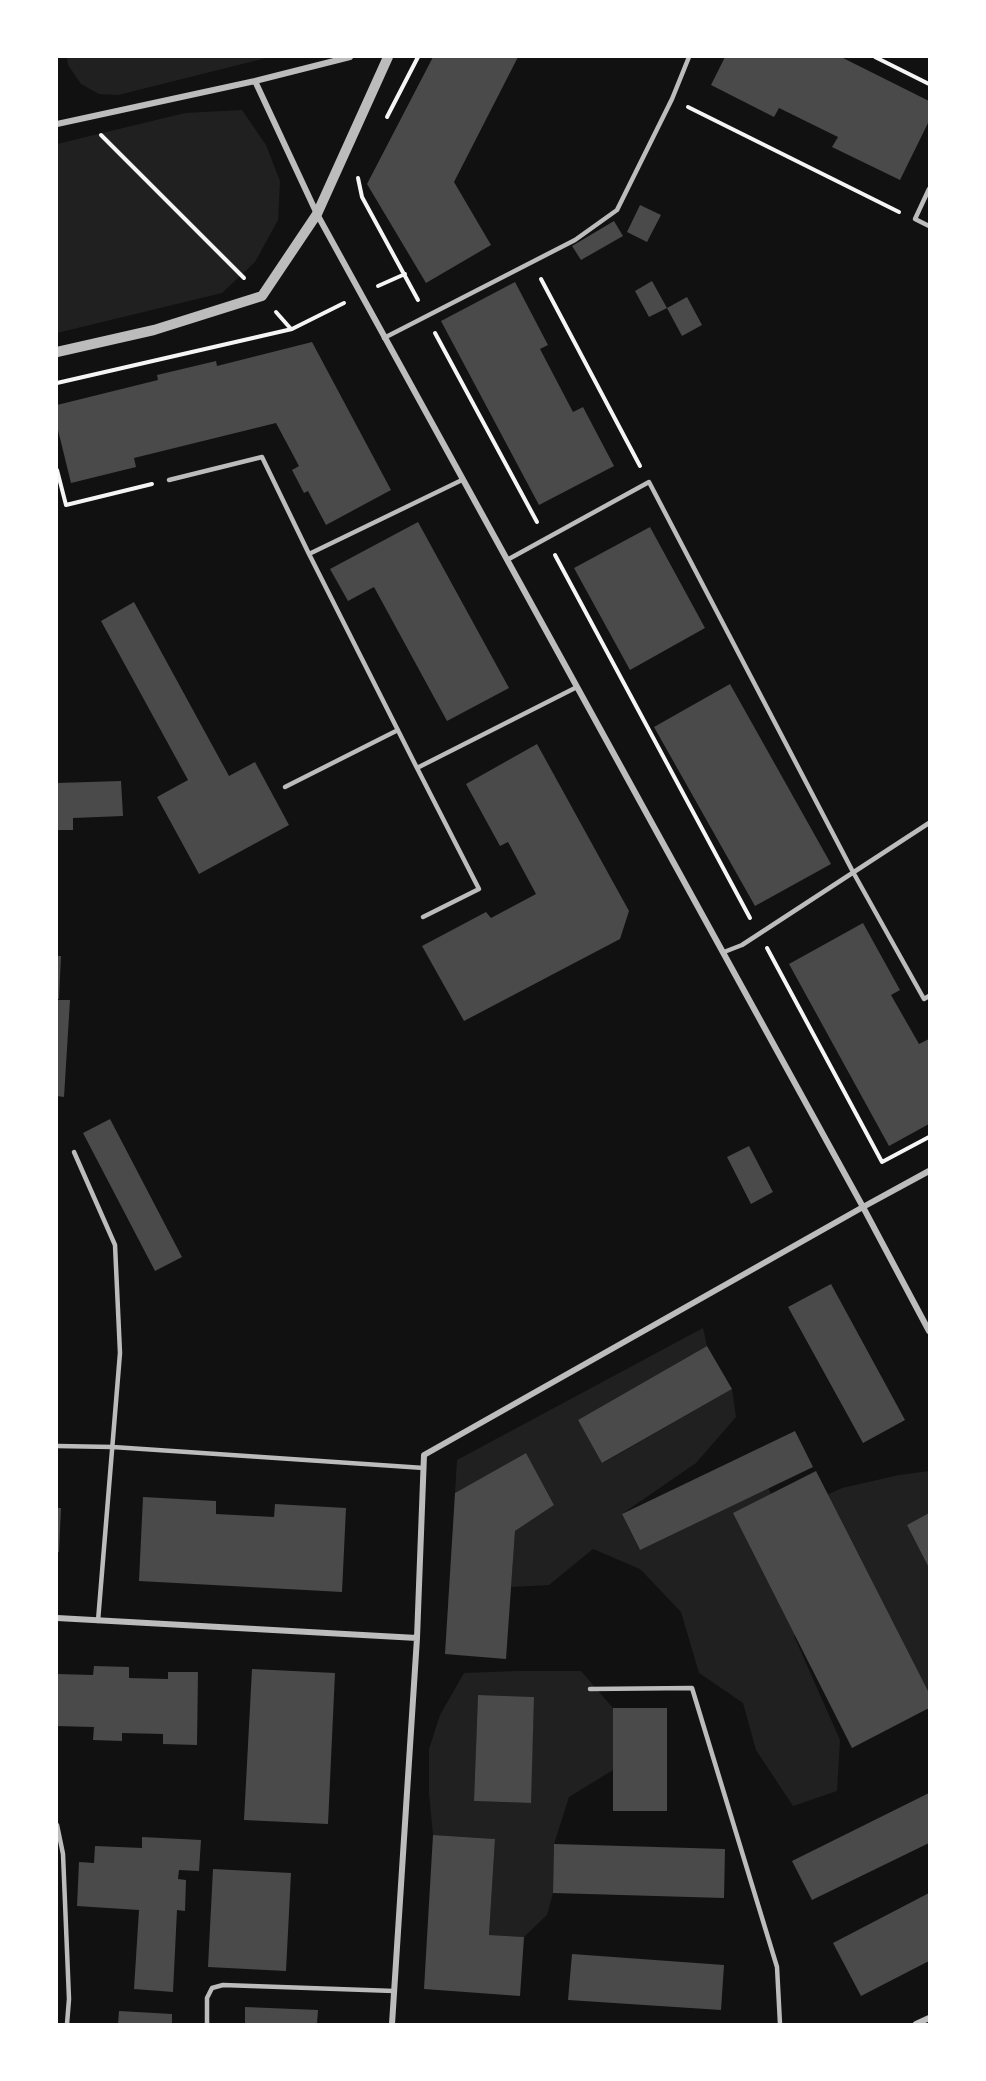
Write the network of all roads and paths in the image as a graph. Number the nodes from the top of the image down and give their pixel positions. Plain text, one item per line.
1 (351, 57) edge
2 (387, 57) edge
3 (418, 57) edge
4 (689, 57) edge
5 (875, 57) edge
6 (255, 81) junction
7 (929, 84) edge
8 (672, 99) junction
9 (85, 118) junction
10 (57, 124) edge
11 (383, 127) dead end
12 (358, 176) dead end
13 (929, 189) edge
14 (316, 214) junction
15 (915, 219) junction
16 (929, 226) edge
17 (532, 262) junction
18 (405, 274) junction
19 (360, 294) junction
20 (262, 296) junction
21 (426, 316) junction
22 (292, 329) junction
23 (384, 338) junction
24 (57, 352) edge
25 (57, 384) edge
26 (57, 470) edge
27 (169, 480) joint
28 (462, 480) junction
29 (649, 482) junction
30 (546, 538) junction
31 (309, 554) junction
32 (507, 560) junction
33 (577, 687) junction
34 (398, 730) junction
35 (417, 768) junction
36 (285, 787) dead end
37 (929, 823) edge
38 (853, 872) junction
39 (423, 917) dead end
40 (759, 933) junction
41 (723, 952) junction
42 (929, 996) edge
43 (929, 1137) edge
44 (74, 1152) dead end
45 (929, 1171) edge
46 (863, 1207) junction
47 (929, 1331) edge
48 (57, 1446) edge
49 (113, 1448) junction
50 (424, 1468) junction
51 (57, 1618) edge
52 (99, 1621) junction
53 (417, 1638) junction
54 (590, 1689) dead end
55 (57, 1826) edge
56 (394, 1991) junction
57 (929, 2018) edge
58 (68, 2024) edge
59 (207, 2024) edge
60 (392, 2024) edge
61 (780, 2024) edge
62 (916, 2024) edge

1 - 6 street
2 - 14 street
3 - 11 path
4 - 8 lane
5 - 7 path
6 - 9 street
6 - 14 street
8 - 15 path
8 - 17 lane
9 - 10 street
9 - 20 path
12 - 18 path
13 - 15 lane
14 - 19 street
14 - 20 street
15 - 16 lane
17 - 21 lane
17 - 29 path
18 - 19 path
18 - 21 path
19 - 22 path
19 - 23 street
20 - 22 path
20 - 24 street
21 - 23 lane
21 - 30 path
22 - 25 path
23 - 28 street
26 - 27 path
27 - 31 lane
28 - 31 lane
28 - 32 street
29 - 30 lane
29 - 38 lane
30 - 32 lane
30 - 40 path
31 - 34 lane
32 - 33 street
33 - 35 lane
33 - 41 street
34 - 35 lane
34 - 36 lane
35 - 39 lane
37 - 38 lane
38 - 40 lane
38 - 42 lane
40 - 41 lane
40 - 43 path
41 - 46 street
44 - 49 lane
45 - 46 street
46 - 47 street
46 - 50 street
48 - 49 lane
49 - 50 lane
49 - 52 lane
50 - 53 street
51 - 52 street
52 - 53 street
53 - 56 street
54 - 61 lane
55 - 58 lane
56 - 59 lane
56 - 60 street
57 - 62 street

